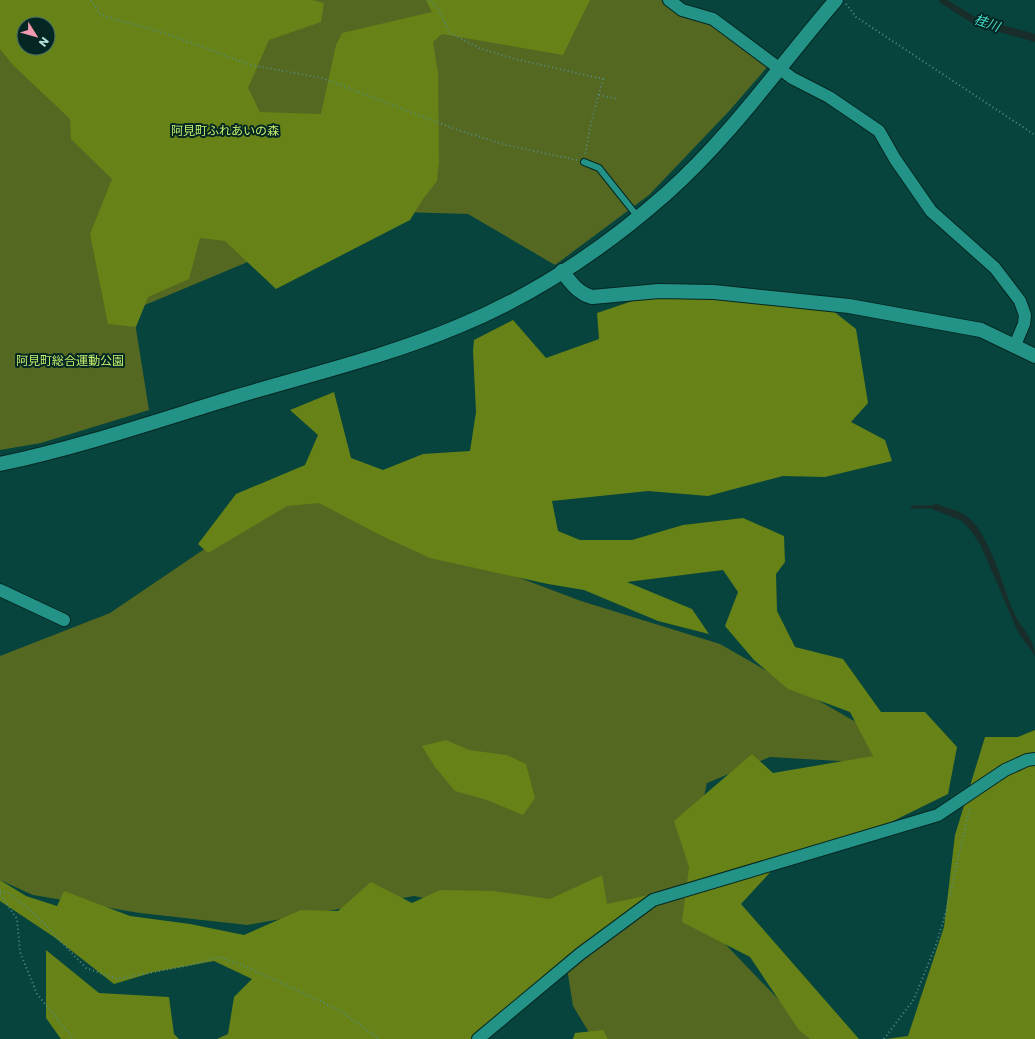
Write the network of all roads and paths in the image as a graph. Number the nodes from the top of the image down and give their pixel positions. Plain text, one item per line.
1 (91, 0) edge
2 (429, 0) edge
3 (669, 0) edge
4 (836, 0) edge
5 (843, 0) edge
6 (780, 69) junction
7 (598, 95) junction
8 (618, 99) dead end
9 (1035, 135) edge
10 (584, 162) junction
11 (638, 217) junction
12 (562, 271) junction
13 (1015, 345) junction
14 (1035, 356) edge
15 (0, 464) edge
16 (0, 590) edge
17 (64, 620) dead end
18 (1035, 758) edge
19 (974, 792) junction
20 (0, 892) edge
21 (73, 1039) edge
22 (379, 1039) edge
23 (478, 1039) edge
24 (884, 1039) edge

1 - 10 path
2 - 7 path
3 - 6 street
4 - 6 street
5 - 9 path
6 - 11 street
6 - 13 street
7 - 8 path
7 - 10 path
10 - 11 lane
11 - 12 street
12 - 13 street
12 - 15 street
13 - 14 street
16 - 17 street
18 - 19 street
19 - 23 street
19 - 24 path
20 - 21 path
20 - 22 path

